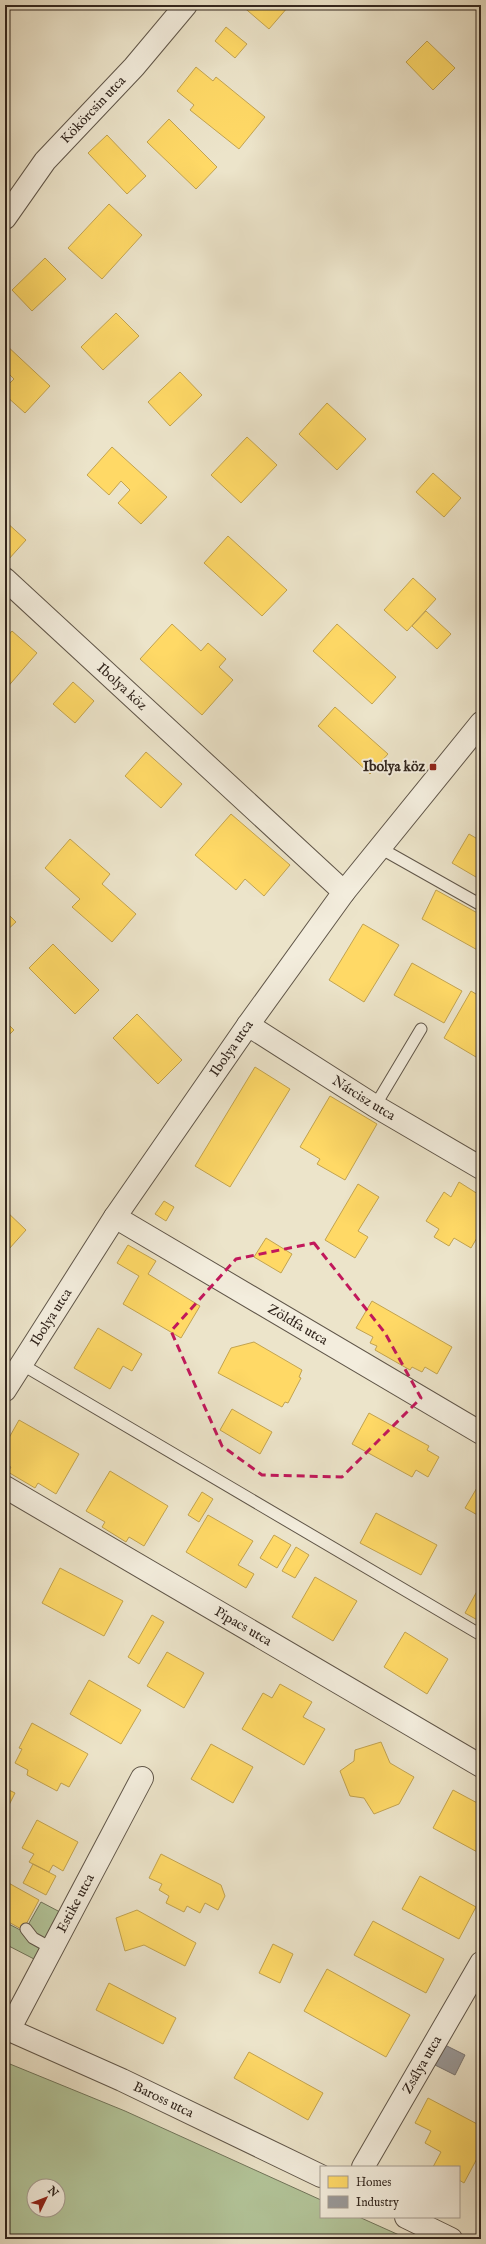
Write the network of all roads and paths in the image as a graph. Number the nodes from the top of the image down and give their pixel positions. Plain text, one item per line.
1 (186, 5) edge
2 (5, 218) edge
3 (5, 579) edge
4 (481, 723) edge
5 (380, 848) junction
6 (344, 892) junction
7 (481, 905) edge
8 (248, 1025) junction
9 (421, 1029) dead end
10 (375, 1106) junction
11 (481, 1168) edge
12 (115, 1216) junction
13 (21, 1364) junction
14 (5, 1390) edge
15 (481, 1433) edge
16 (5, 1487) edge
17 (481, 1635) edge
18 (481, 1766) edge
19 (142, 1778) dead end
20 (26, 1930) dead end
21 (53, 1949) junction
22 (481, 1963) edge
23 (7, 2029) edge
24 (364, 2166) edge
25 (320, 2176) edge
26 (408, 2218) edge
27 (451, 2239) edge

1 - 2 street, Kökörcsin utca
3 - 6 street, Ibolya köz
4 - 5 street, Ibolya utca
5 - 6 street, Ibolya utca
5 - 7 lane
6 - 8 street, Ibolya utca
8 - 10 street, Nárcisz utca
8 - 12 street, Ibolya utca
9 - 10 lane
10 - 11 street, Nárcisz utca
12 - 13 street, Ibolya utca
12 - 15 street, Zöldfa utca
13 - 14 street, Ibolya utca
13 - 17 lane
16 - 18 street, Pipacs utca
19 - 21 street, Estike utca
20 - 21 lane
21 - 23 street, Estike utca
22 - 24 street, Zsálya utca
23 - 25 street, Baross utca
26 - 27 street

